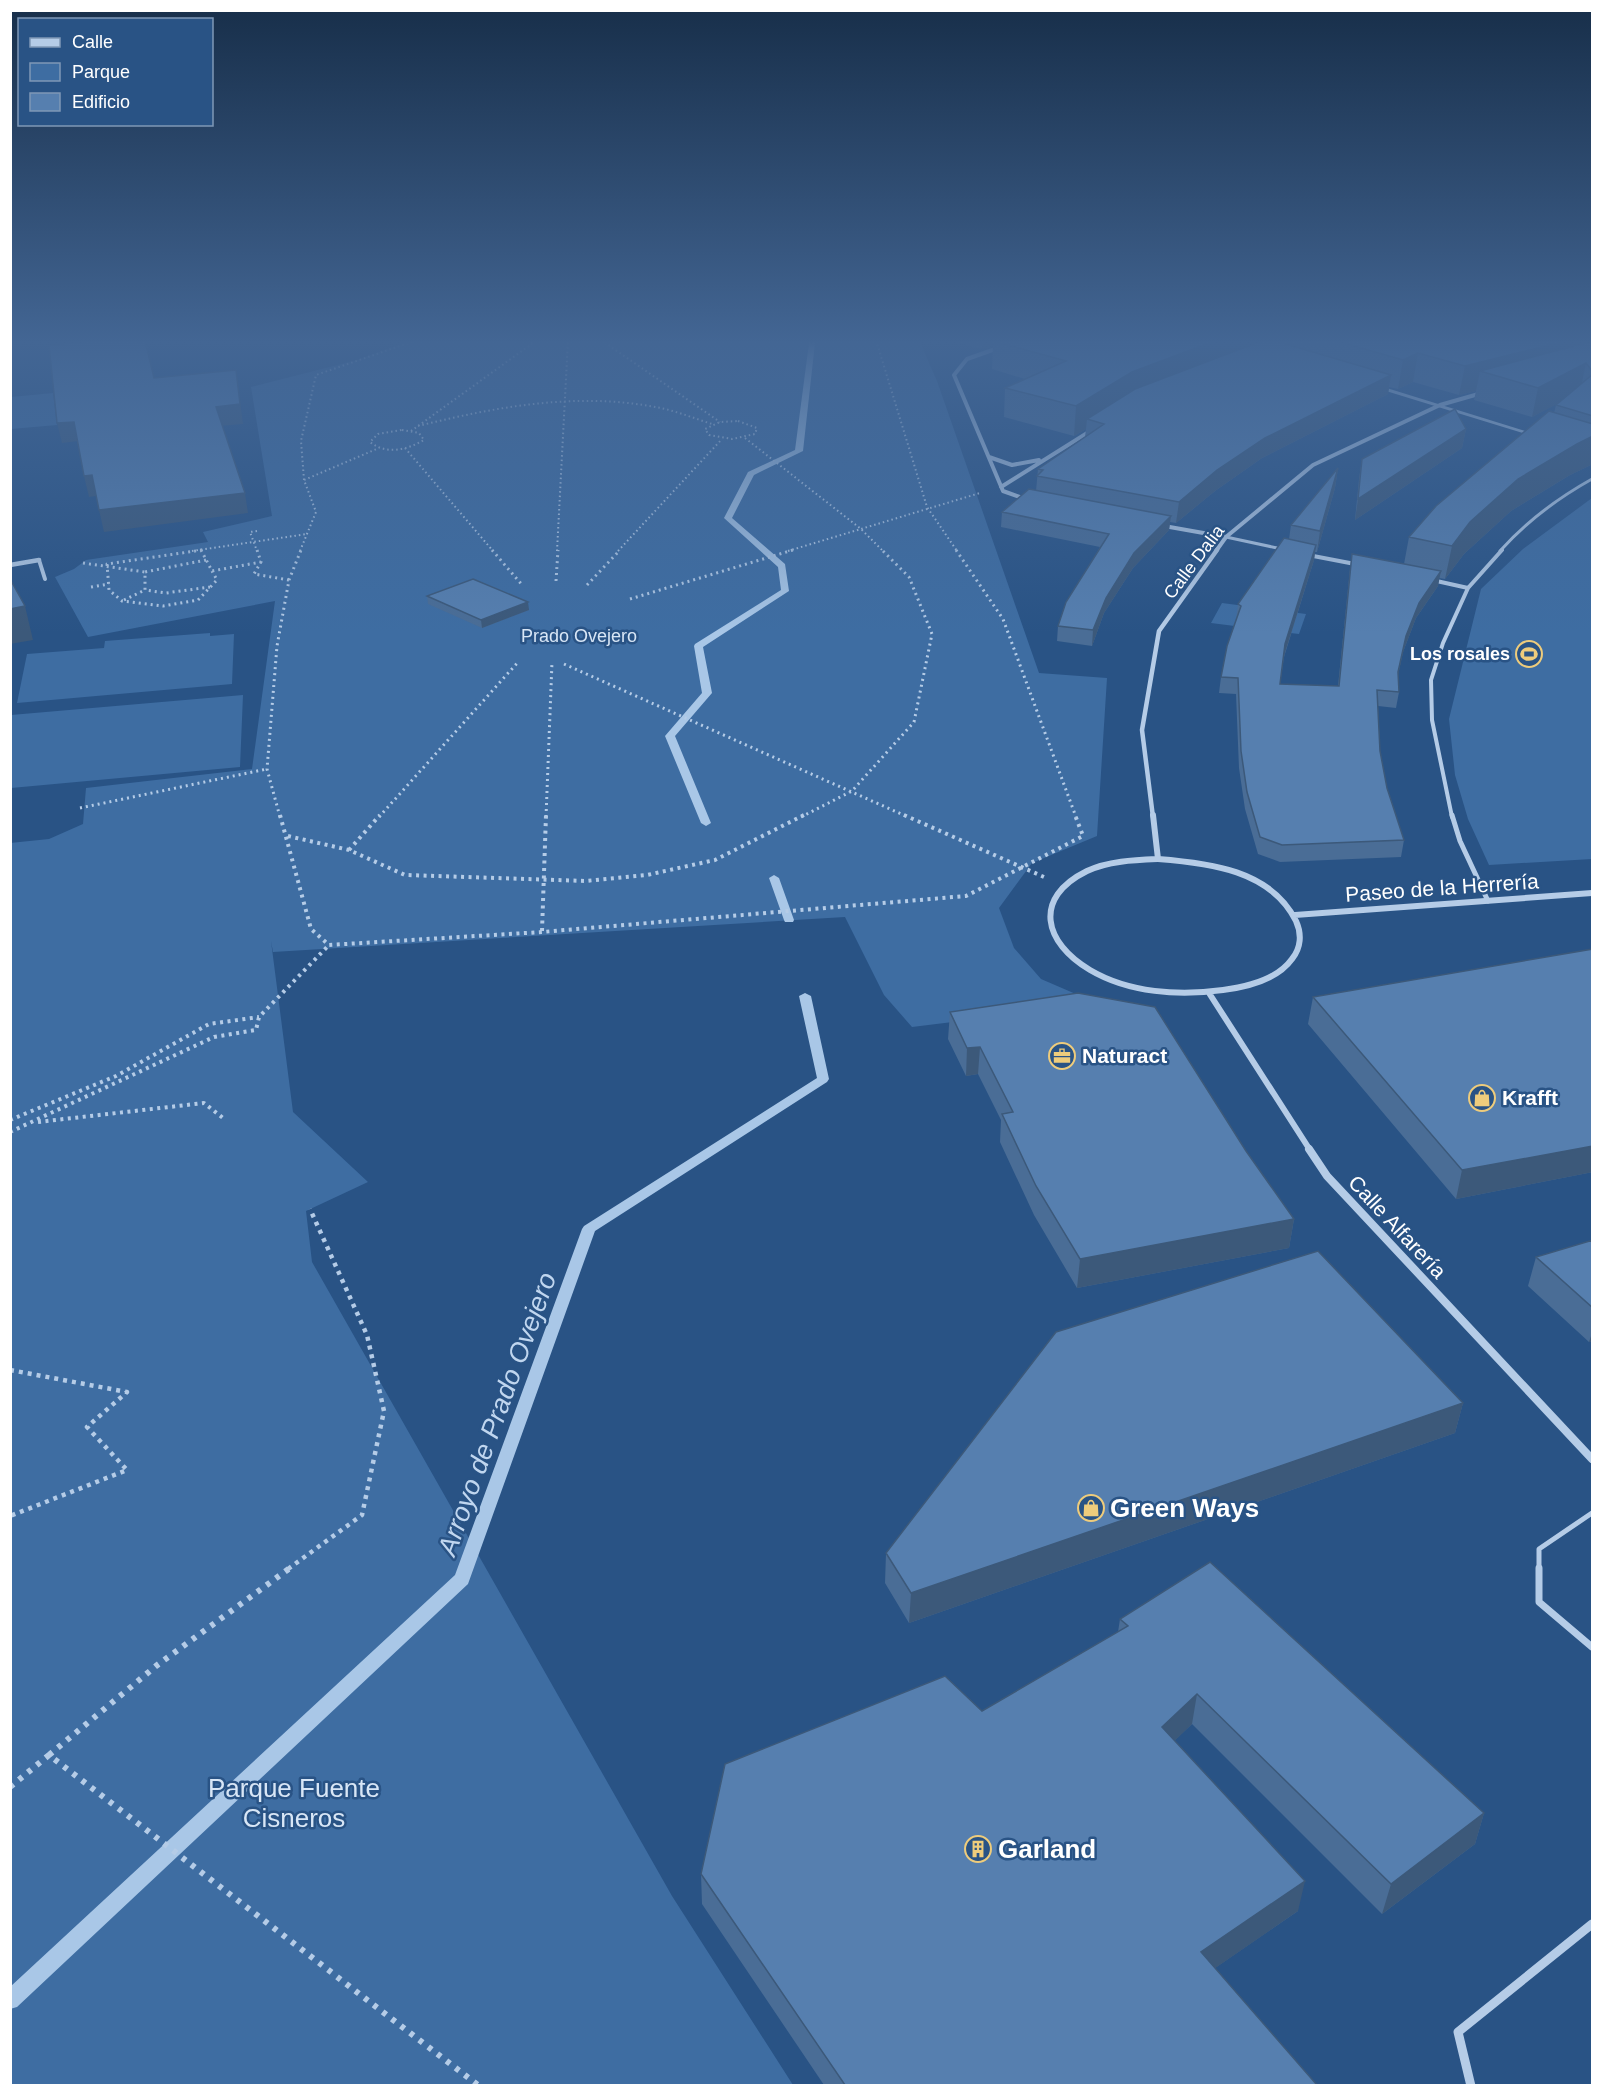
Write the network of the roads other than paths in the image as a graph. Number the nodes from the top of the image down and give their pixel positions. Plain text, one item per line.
1 (980, 438) edge
2 (1080, 438) edge
3 (1371, 438) edge
4 (1544, 438) edge
5 (1551, 440) edge
6 (1056, 453) junction
7 (988, 457) junction
8 (1593, 479) edge
9 (1001, 487) junction
10 (1035, 501) edge
11 (1158, 524) edge
12 (1226, 537) junction
13 (1283, 549) edge
14 (1306, 554) edge
15 (39, 560) joint
16 (10, 566) edge
17 (1364, 566) edge
18 (1422, 578) edge
19 (45, 579) dead end
20 (1468, 588) junction
21 (1158, 859) junction
22 (1593, 893) edge
23 (1488, 901) junction
24 (1295, 915) junction
25 (1209, 993) junction
26 (1593, 1459) edge
27 (1593, 1513) edge
28 (1593, 1647) edge
29 (1593, 1924) edge
30 (1471, 2085) edge

1 - 7 street
2 - 6 street
3 - 12 street, Calle Dalia
4 - 5 street
6 - 7 street
6 - 9 street
7 - 9 street
8 - 20 street
9 - 10 street
11 - 12 street
12 - 13 street
12 - 21 street, Calle Dalia
14 - 17 street
15 - 16 street
15 - 19 lane
18 - 20 street
20 - 23 street
21 - 24 street
21 - 25 street
22 - 23 street, Paseo de la Herrería
23 - 24 street, Paseo de la Herrería
24 - 25 street
25 - 26 street, Calle Alfarería
27 - 28 lane
29 - 30 street

